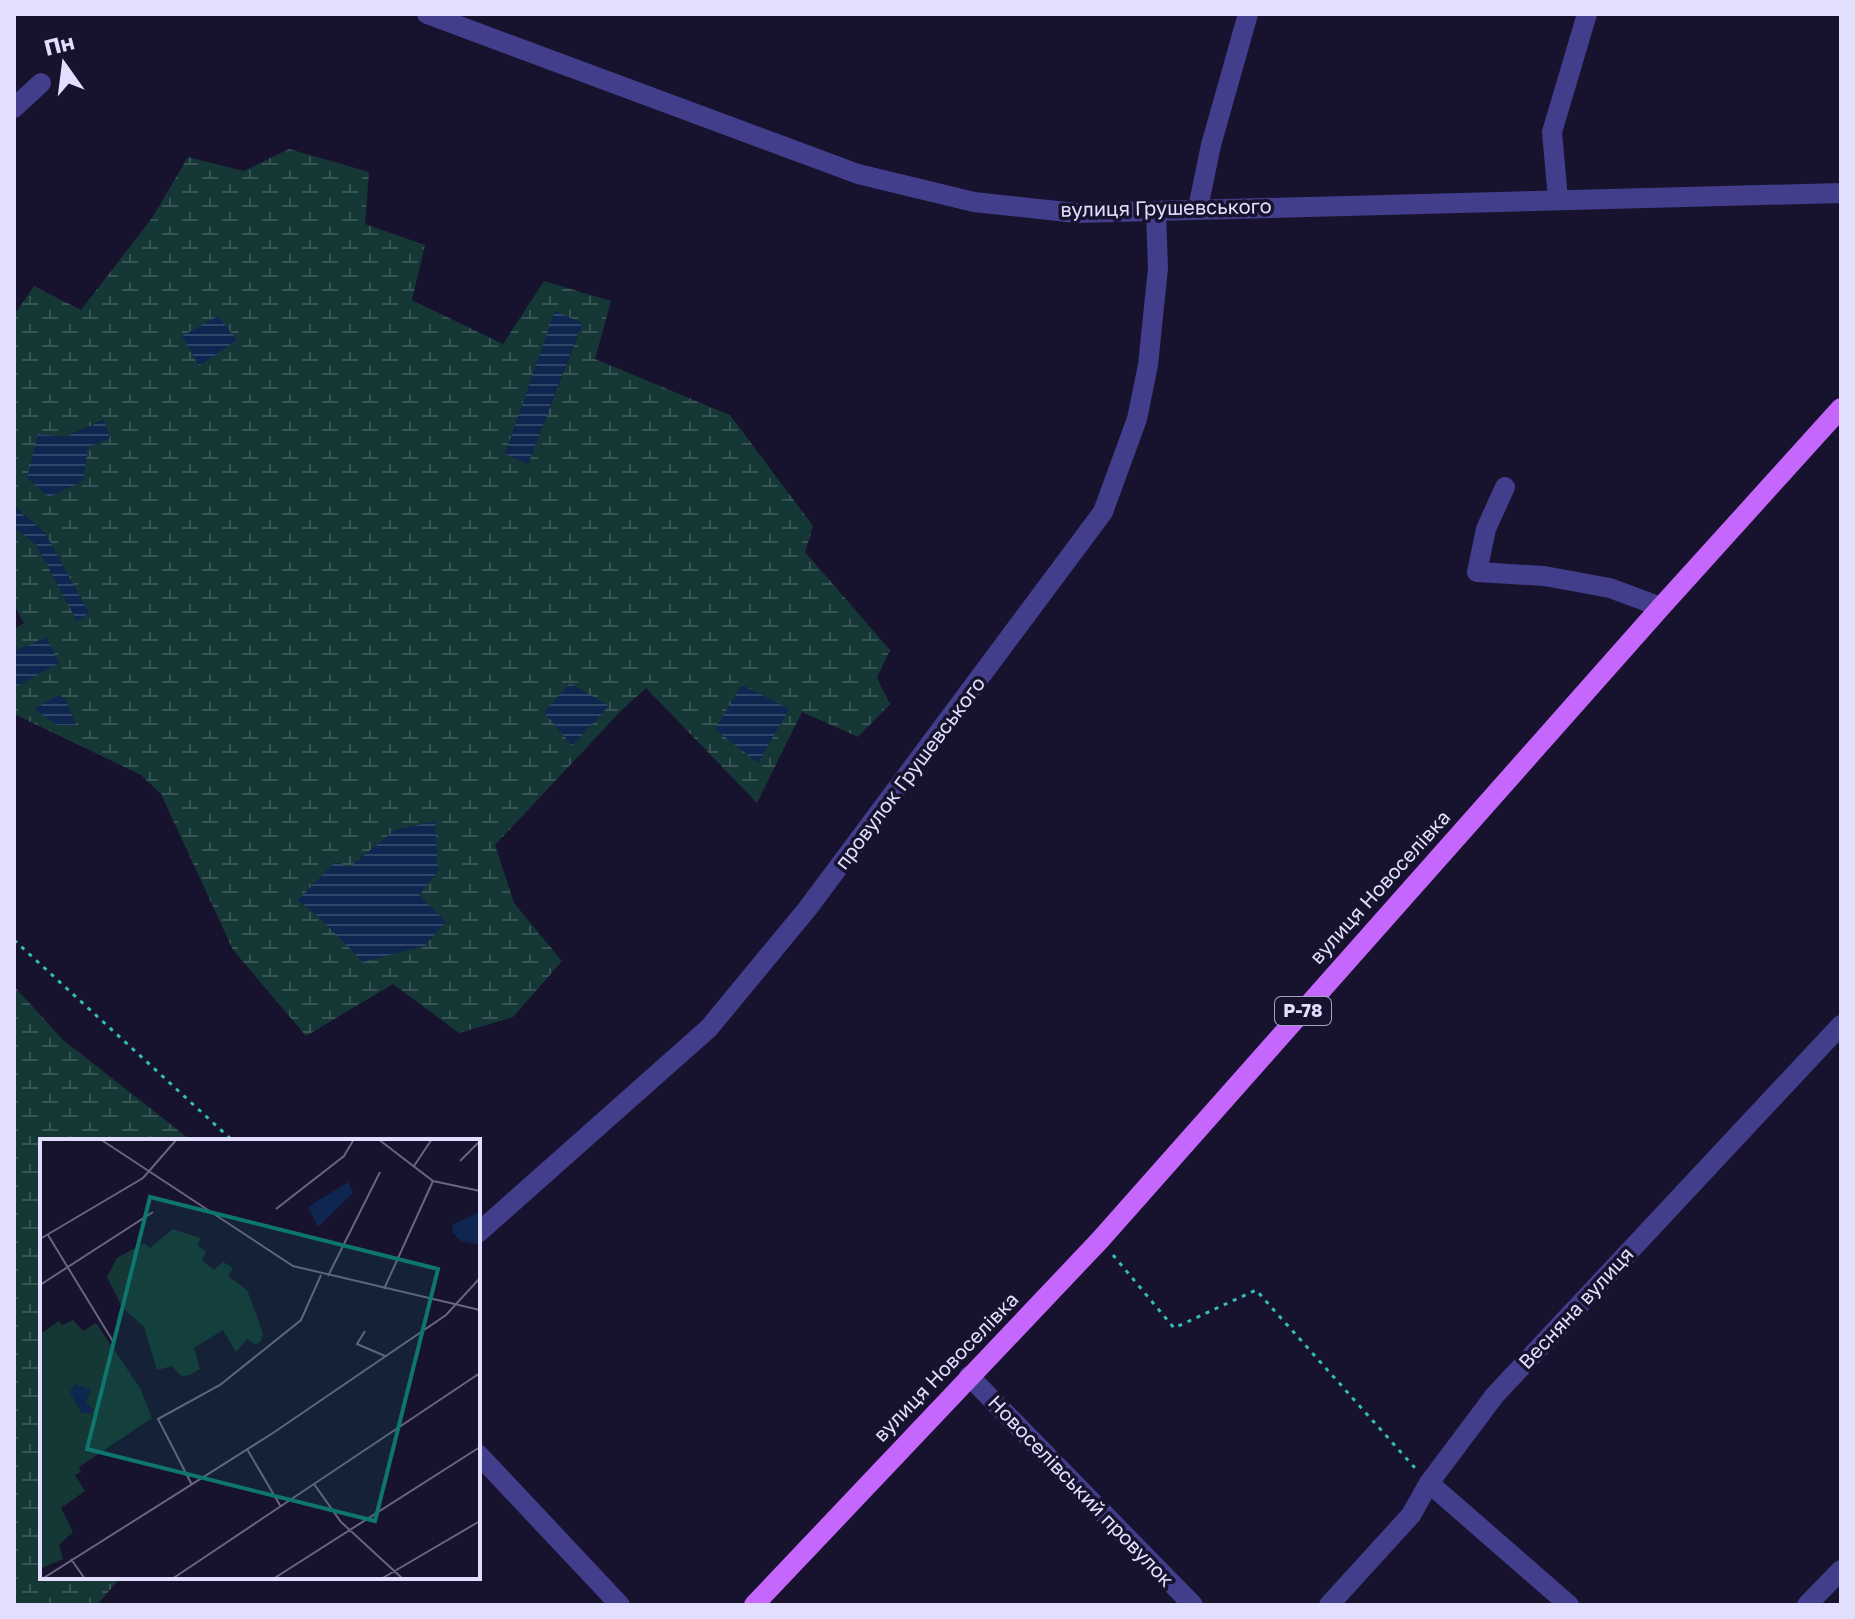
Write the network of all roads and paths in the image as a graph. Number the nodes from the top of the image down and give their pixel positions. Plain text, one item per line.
1 (427, 14) edge
2 (1248, 14) edge
3 (1587, 14) edge
4 (41, 83) dead end
5 (14, 108) edge
6 (1841, 193) edge
7 (1558, 199) junction
8 (1198, 208) junction
9 (1156, 212) junction
10 (1841, 408) edge
11 (1505, 487) dead end
12 (1661, 607) junction
13 (14, 940) edge
14 (1841, 1025) edge
15 (231, 1139) edge
16 (480, 1231) edge
17 (1100, 1240) junction
18 (969, 1376) junction
19 (480, 1456) edge
20 (1429, 1483) junction
21 (1841, 1570) edge
22 (620, 1605) edge
23 (754, 1605) edge
24 (1193, 1605) edge
25 (1329, 1605) edge
26 (1569, 1605) edge
27 (1807, 1605) edge

1 - 9 street, вулиця Грушевського
2 - 8 street
3 - 7 street
4 - 5 street
6 - 7 street, вулиця Грушевського
7 - 8 street, вулиця Грушевського
8 - 9 street, вулиця Грушевського
9 - 16 street, провулок Грушевського
10 - 12 main road, вулиця Новоселівка / Р-78
11 - 12 street
12 - 17 main road, вулиця Новоселівка / Р-78
13 - 15 path
14 - 20 street, Весняна вулиця
17 - 18 main road, вулиця Новоселівка / Р-78
17 - 20 path
18 - 23 main road, вулиця Новоселівка / Р-78
18 - 24 street, Новоселівський провулок
19 - 22 street
20 - 25 street, Весняна вулиця
20 - 26 street
21 - 27 street

